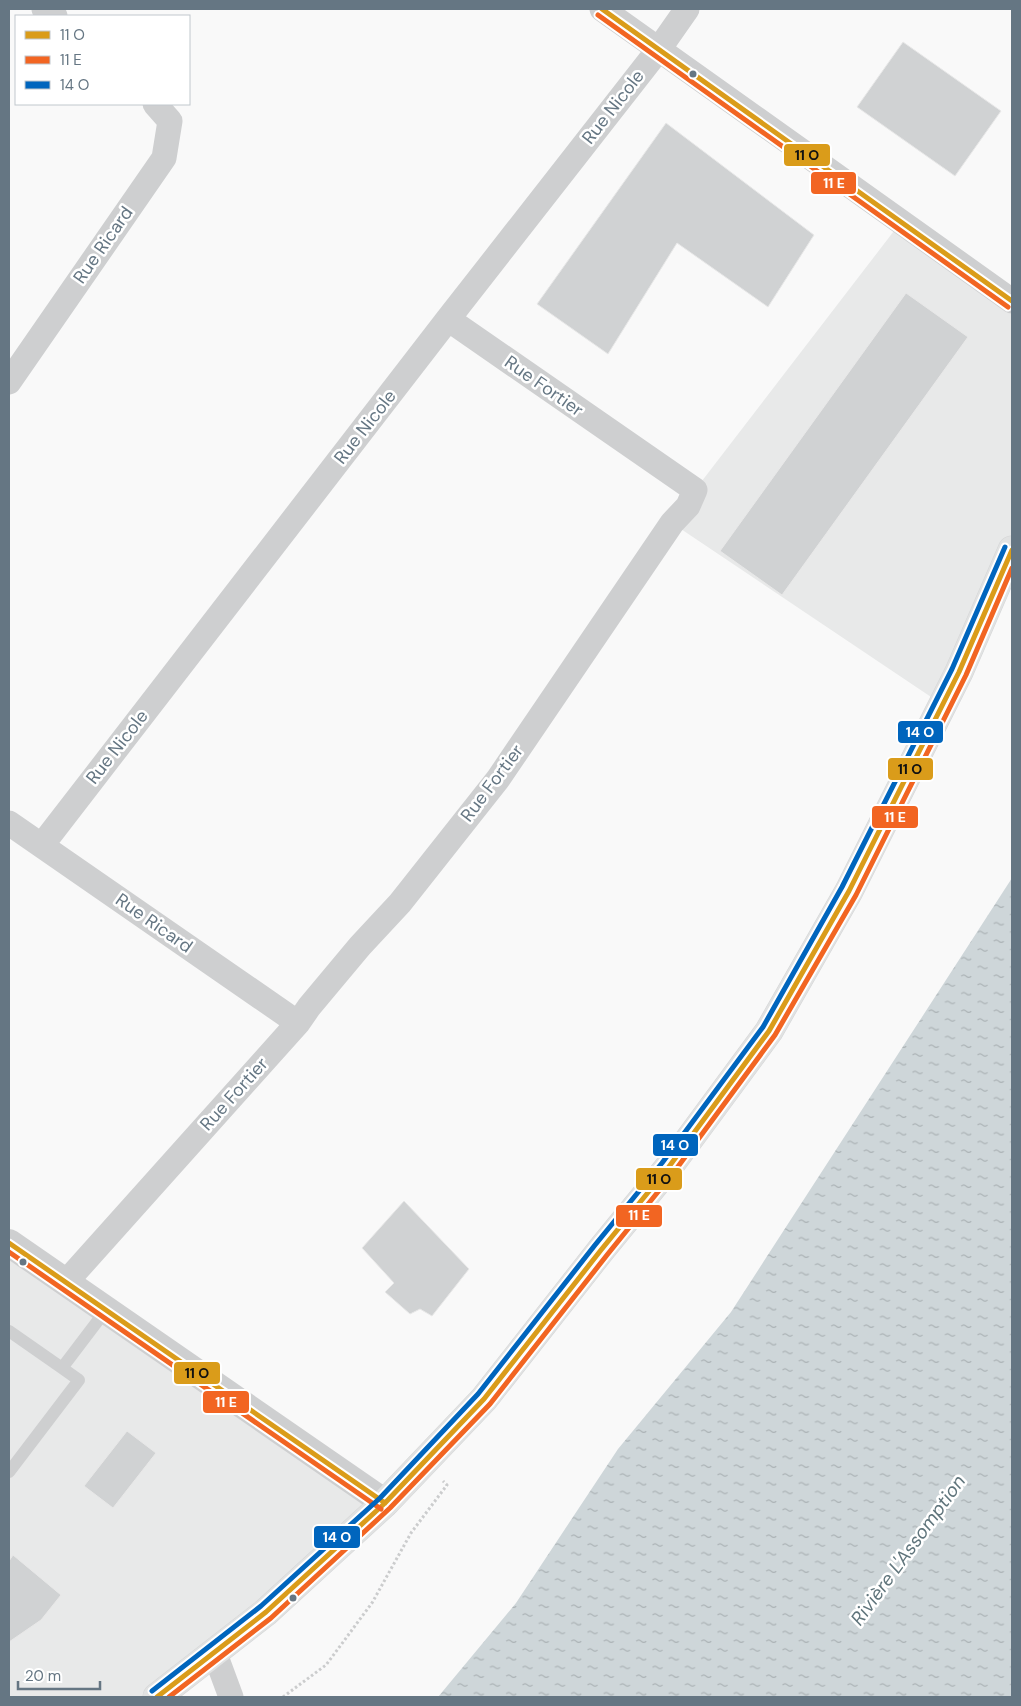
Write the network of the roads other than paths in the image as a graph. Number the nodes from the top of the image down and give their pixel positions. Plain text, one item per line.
1 (602, 9) edge
2 (687, 9) edge
3 (659, 49) junction
4 (156, 105) edge
5 (1012, 301) edge
6 (448, 319) junction
7 (9, 382) edge
8 (1012, 550) edge
9 (9, 823) edge
10 (42, 845) junction
11 (298, 1024) junction
12 (9, 1243) edge
13 (66, 1282) junction
14 (106, 1310) junction
15 (9, 1331) edge
16 (62, 1368) junction
17 (9, 1472) edge
18 (386, 1503) junction
19 (214, 1651) junction
20 (157, 1697) edge
21 (231, 1697) edge

1 - 3 street
2 - 3 street, Rue Nicole
3 - 5 street
3 - 6 street, Rue Nicole
4 - 7 street, Rue Ricard
6 - 10 street, Rue Nicole
6 - 11 street, Rue Fortier
8 - 18 main road
9 - 10 street, Rue Ricard
10 - 11 street, Rue Ricard
11 - 13 street, Rue Fortier
12 - 13 street
13 - 14 street
14 - 16 lane
14 - 18 street
15 - 16 lane
16 - 17 lane
18 - 19 main road
19 - 20 main road
19 - 21 street

